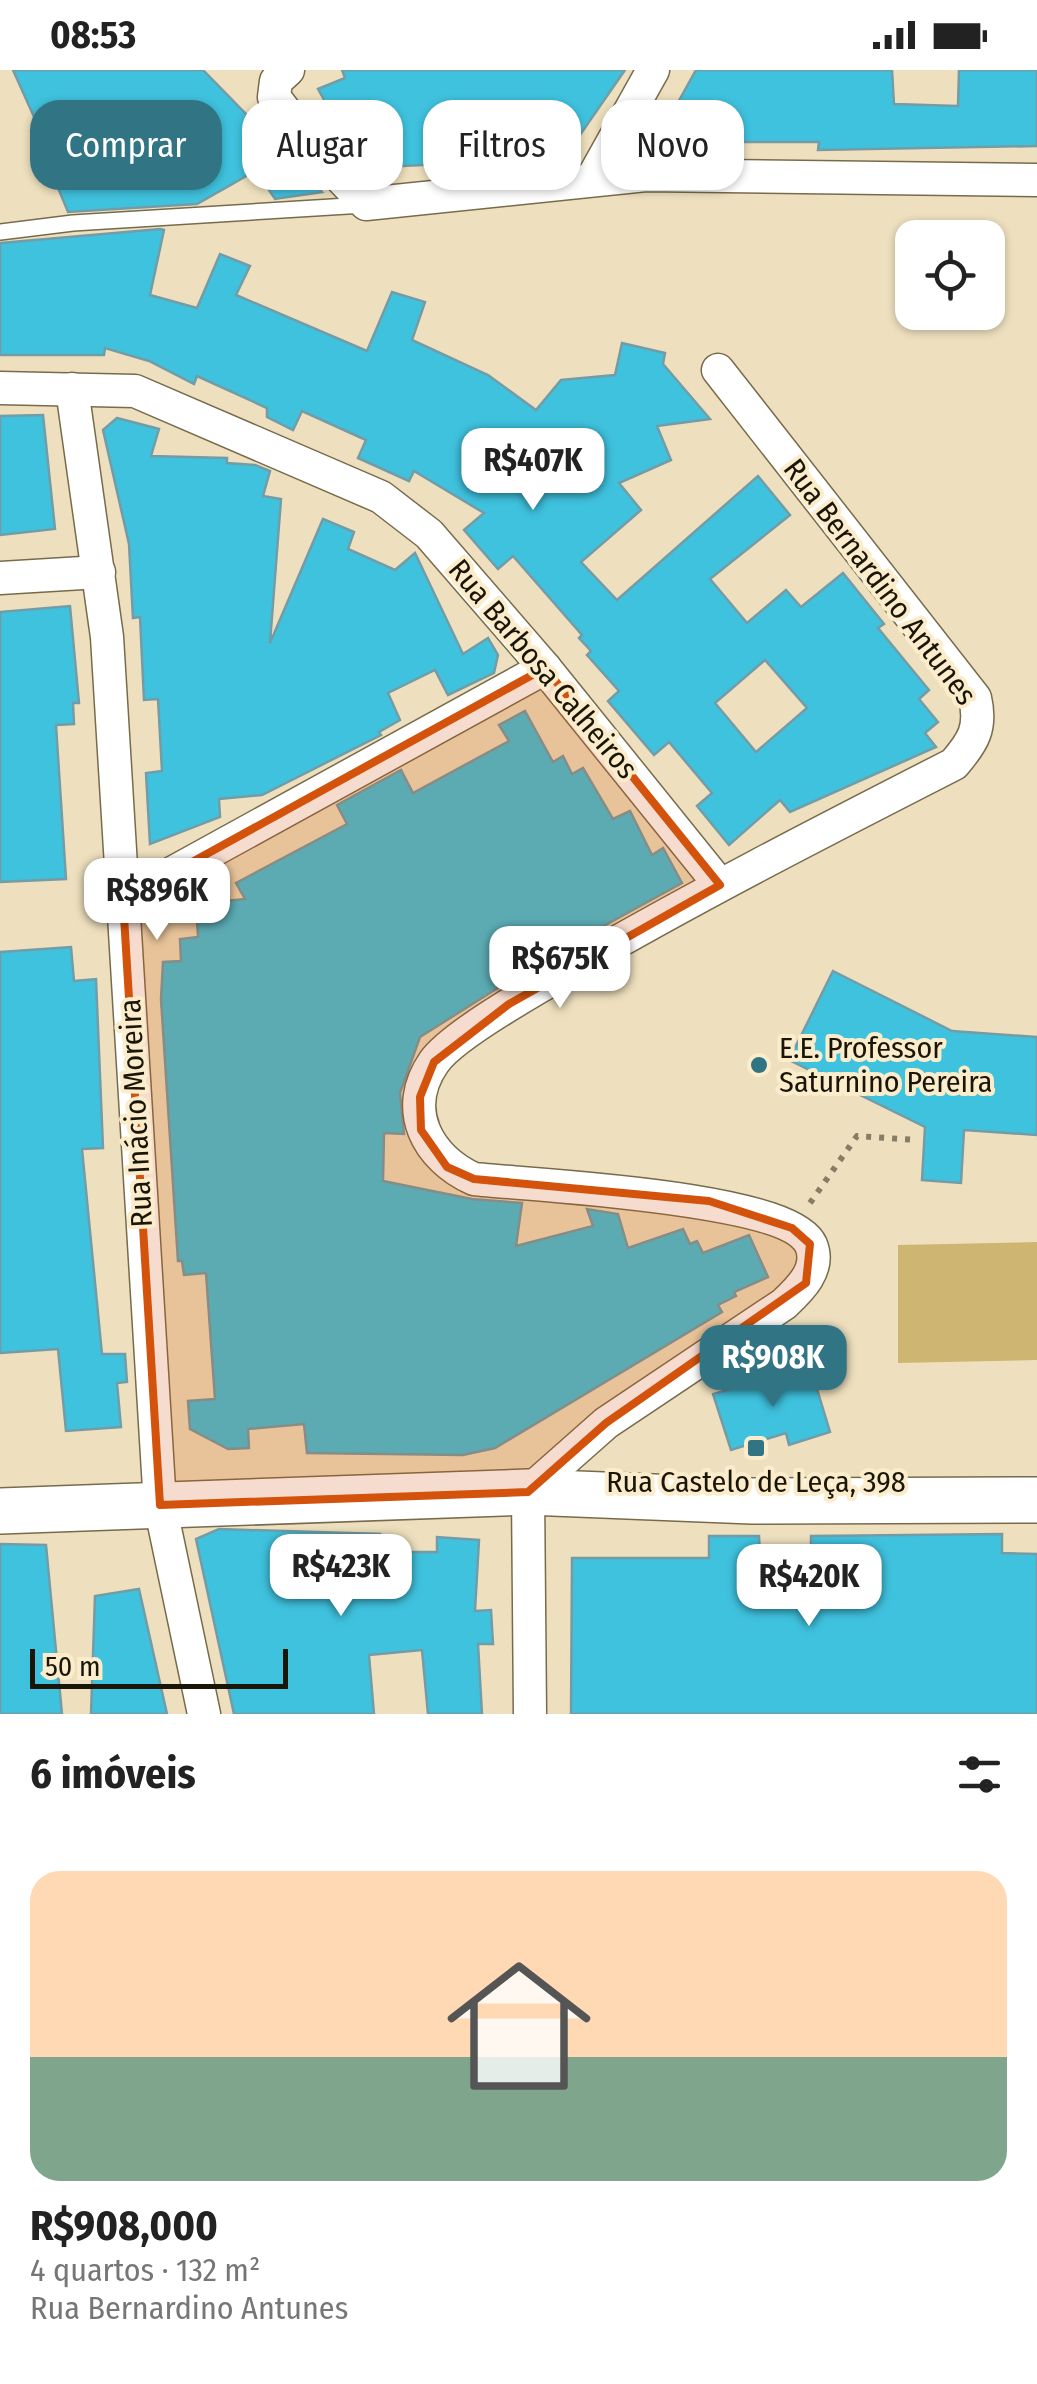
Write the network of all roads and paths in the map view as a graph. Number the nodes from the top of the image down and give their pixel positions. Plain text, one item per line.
1 (288, 70) edge
2 (653, 70) edge
3 (592, 179) junction
4 (1037, 180) edge
5 (366, 204) junction
6 (0, 232) edge
7 (718, 370) dead end
8 (0, 388) edge
9 (72, 389) junction
10 (99, 572) junction
11 (0, 578) edge
12 (545, 668) junction
13 (720, 884) junction
14 (122, 900) junction
15 (916, 1140) dead end
16 (792, 1228) junction
17 (528, 1492) junction
18 (1037, 1500) edge
19 (160, 1506) junction
20 (0, 1511) edge
21 (204, 1714) edge
22 (530, 1714) edge

1 - 5 street
2 - 3 street
3 - 4 street
3 - 5 street
5 - 6 lane
7 - 13 street, Rua Bernardino Antunes
8 - 9 street, Rua Barbosa Calheiros
9 - 10 street, Rua Inácio Moreira
9 - 12 street, Rua Barbosa Calheiros
10 - 11 street
10 - 14 street, Rua Inácio Moreira
12 - 13 street, Rua Barbosa Calheiros
12 - 14 street
13 - 16 street, Rua Bernardino Antunes
14 - 19 street, Rua Inácio Moreira
15 - 16 path
16 - 17 street
17 - 18 street
17 - 19 street
17 - 22 street
19 - 20 street
19 - 21 street, Rua Inácio Moreira

